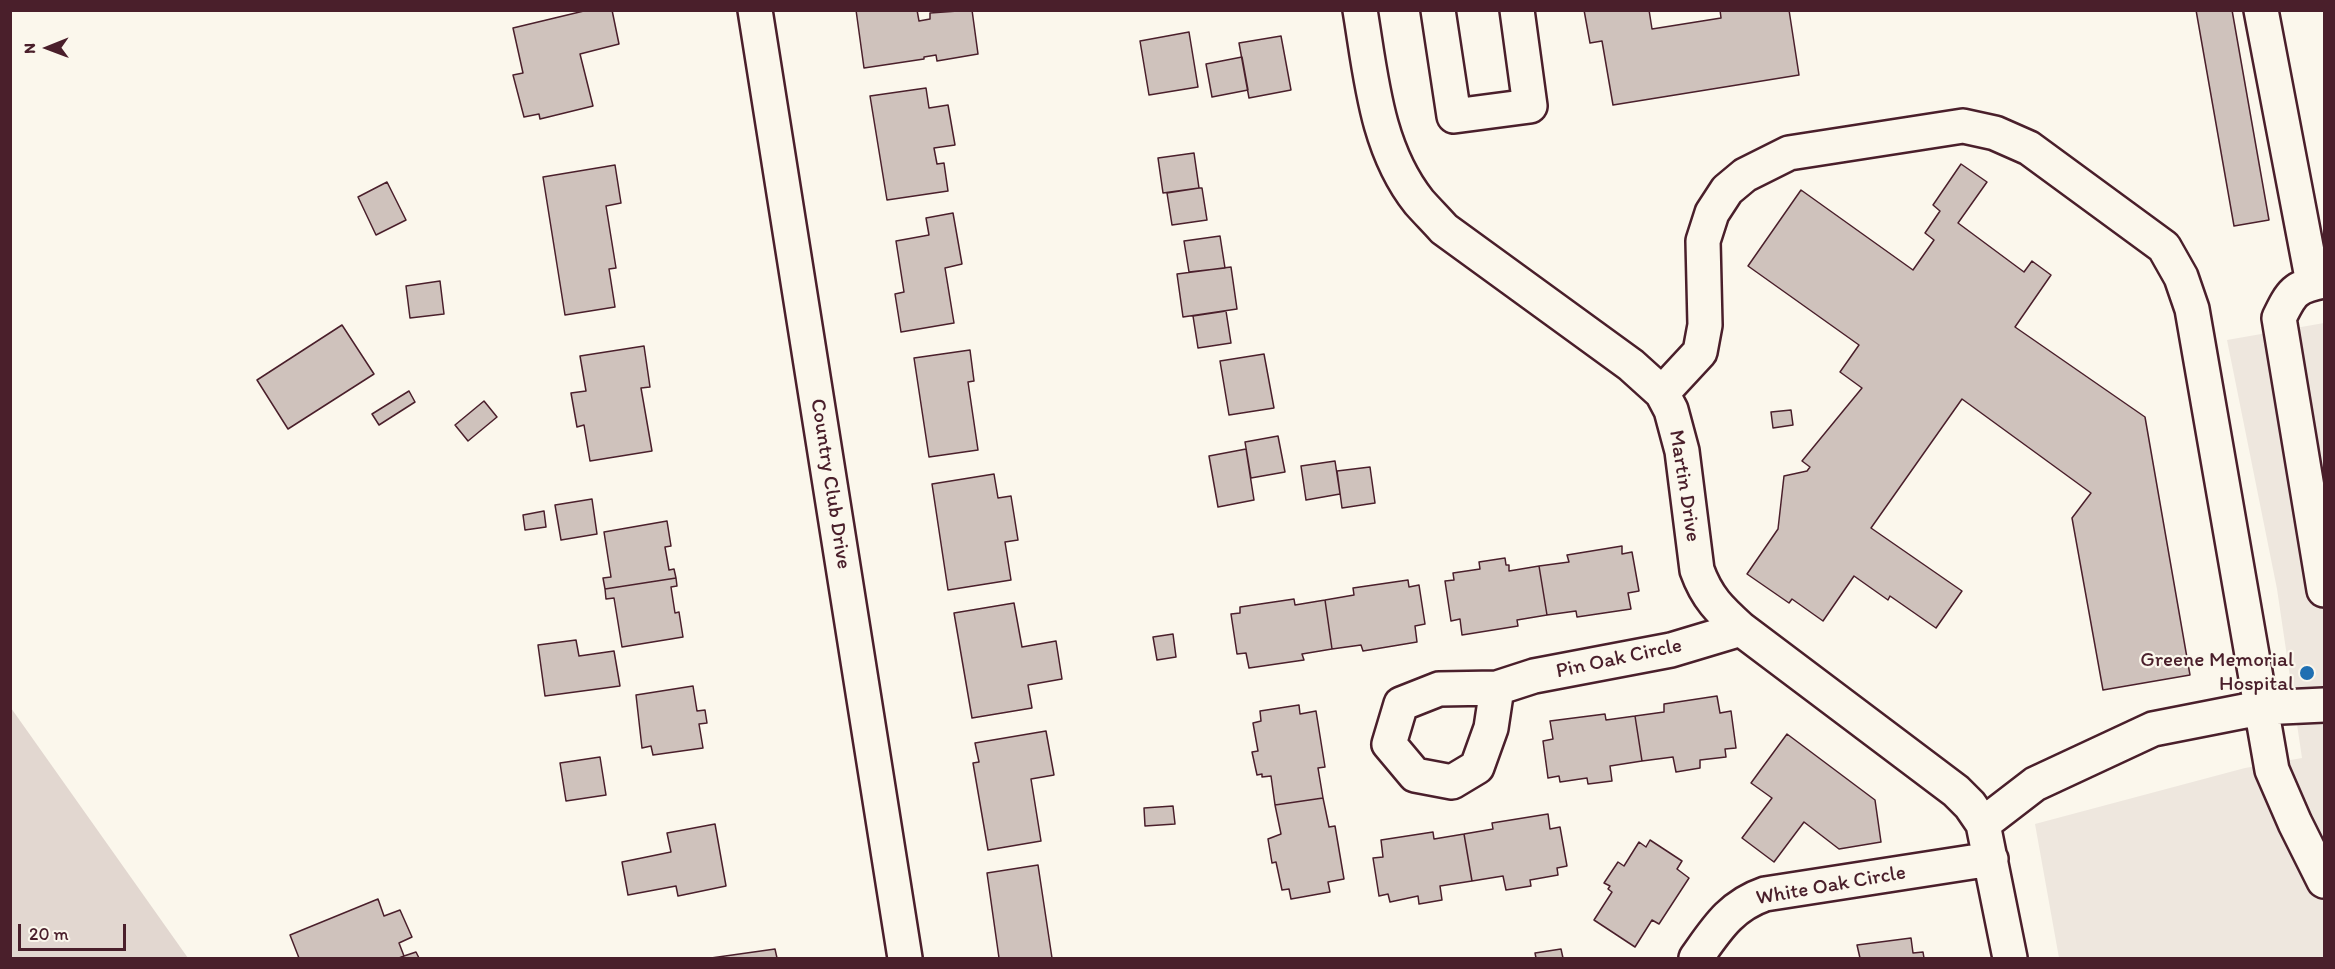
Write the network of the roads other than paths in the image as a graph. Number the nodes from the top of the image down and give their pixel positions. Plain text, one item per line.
1 (755, 10) edge
2 (1360, 10) edge
3 (1437, 10) edge
4 (1517, 10) edge
5 (2261, 10) edge
6 (2319, 282) edge
7 (1662, 393) junction
8 (2325, 590) edge
9 (1742, 628) junction
10 (1497, 688) dead end
11 (2325, 705) edge
12 (2260, 708) junction
13 (2310, 820) edge
14 (1983, 824) junction
15 (1991, 859) junction
16 (2325, 882) edge
17 (905, 958) edge
18 (1696, 958) edge
19 (2010, 958) edge

1 - 17 street, Country Club Drive
2 - 7 street, Martin Drive
3 - 4 street
5 - 6 street
6 - 8 street
7 - 9 street, Martin Drive
7 - 12 street
9 - 10 street, Pin Oak Circle
9 - 14 street, Martin Drive
11 - 12 street
12 - 13 street
12 - 14 street
13 - 16 street
14 - 15 street, Martin Drive
15 - 18 street, White Oak Circle
15 - 19 street, Martin Drive

